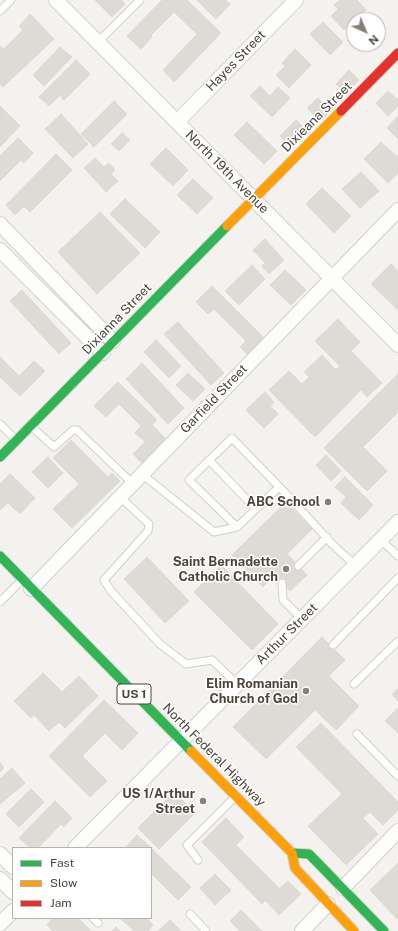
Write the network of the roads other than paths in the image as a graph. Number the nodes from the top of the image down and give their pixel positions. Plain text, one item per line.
1 (11, 0) edge
2 (56, 0) edge
3 (140, 0) edge
4 (296, 0) edge
5 (0, 12) edge
6 (98, 42) junction
7 (398, 53) edge
8 (177, 122) junction
9 (254, 199) junction
10 (398, 210) edge
11 (0, 224) edge
12 (0, 250) edge
13 (332, 278) junction
14 (113, 341) junction
15 (398, 345) edge
16 (103, 353) junction
17 (0, 424) edge
18 (31, 425) junction
19 (16, 440) junction
20 (0, 457) edge
21 (209, 460) junction
22 (137, 479) junction
23 (279, 487) junction
24 (120, 497) junction
25 (256, 509) junction
26 (398, 522) edge
27 (237, 527) junction
28 (326, 537) junction
29 (381, 540) junction
30 (0, 556) edge
31 (398, 556) edge
32 (355, 565) junction
33 (298, 566) dead end
34 (398, 578) edge
35 (282, 583) dead end
36 (27, 584) junction
37 (0, 602) edge
38 (302, 619) junction
39 (398, 641) edge
40 (333, 645) dead end
41 (237, 684) junction
42 (354, 684) dead end
43 (357, 734) dead end
44 (180, 741) junction
45 (398, 776) edge
46 (236, 795) junction
47 (398, 831) edge
48 (76, 847) edge
49 (292, 853) junction
50 (0, 854) edge
51 (198, 860) dead end
52 (12, 866) edge
53 (0, 879) edge
54 (343, 888) junction
55 (12, 891) edge
56 (328, 904) junction
57 (12, 912) edge
58 (190, 914) dead end
59 (0, 924) edge
60 (206, 931) edge
61 (302, 931) edge
62 (354, 931) edge
63 (384, 931) edge

1 - 5 lane
2 - 6 street, North 19th Avenue
3 - 6 lane
4 - 8 street, Hayes Street
6 - 8 street, North 19th Avenue
7 - 9 main road, Dixieana Street
8 - 9 street, North 19th Avenue
9 - 13 street, North 19th Avenue
9 - 14 main road, Dixianna Street
10 - 13 street, Garfield Street
11 - 14 street
12 - 16 street
13 - 15 street, North 19th Avenue
13 - 22 street, Garfield Street
14 - 16 main road, Dixianna Street
16 - 18 main road, Dixianna Street
17 - 19 lane
18 - 19 main road, Dixianna Street
18 - 22 lane
19 - 20 main road, Dixianna Street
21 - 23 lane
21 - 25 lane
21 - 27 lane
22 - 24 street, Garfield Street
22 - 27 lane
23 - 25 lane
23 - 28 lane
24 - 36 street, Garfield Street
24 - 41 lane
25 - 27 lane
26 - 29 street, Arthur Street
28 - 32 lane
28 - 33 lane
29 - 31 lane
29 - 32 street, Arthur Street
30 - 36 main road, North Federal Highway / US 1
32 - 38 street, Arthur Street
34 - 40 lane
35 - 38 lane
36 - 37 lane
36 - 44 main road, North Federal Highway / US 1
38 - 41 street, Arthur Street
39 - 42 lane
41 - 44 street, Arthur Street
43 - 45 lane
44 - 46 main road, North Federal Highway / US 1
44 - 48 street, Arthur Street
46 - 49 main road, North Federal Highway / US 1
46 - 51 lane
47 - 54 street
49 - 54 main road
49 - 56 main road, US 1
50 - 52 street
53 - 55 street
54 - 63 main road
56 - 61 street
56 - 62 main road, US 1
57 - 59 street
58 - 60 lane

